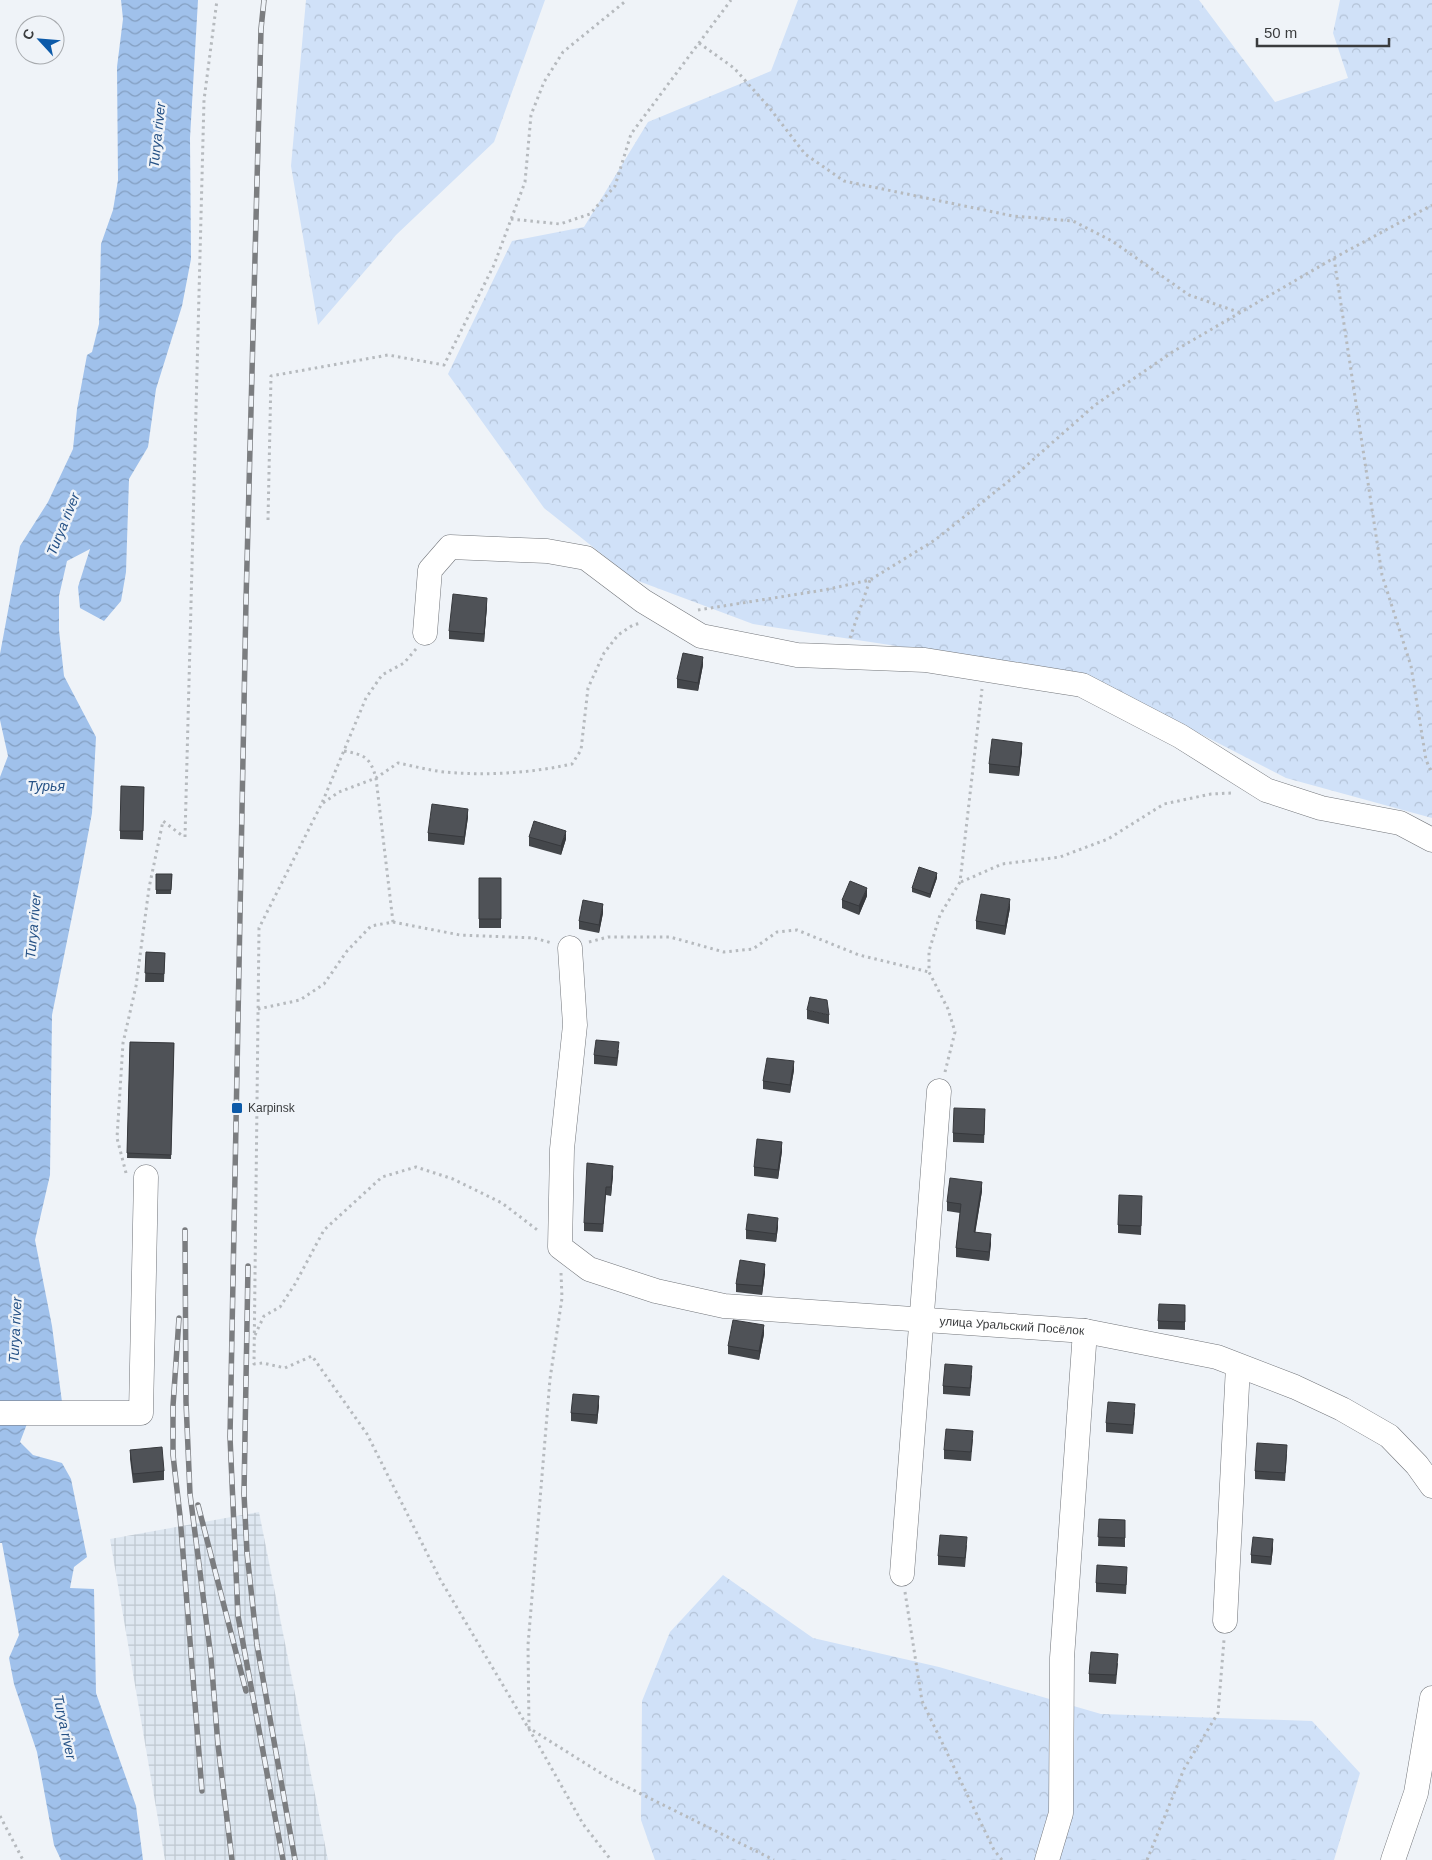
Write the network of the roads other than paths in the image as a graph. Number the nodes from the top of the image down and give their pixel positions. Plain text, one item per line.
1 (425, 633) road end
2 (1432, 840) edge
3 (570, 948) road end
4 (942, 1083) road end
5 (146, 1177) road end
6 (921, 1319) junction
7 (1085, 1332) junction
8 (1238, 1366) junction
9 (0, 1413) edge
10 (1432, 1486) edge
11 (902, 1574) road end
12 (1225, 1621) road end
13 (1432, 1698) edge
14 (1047, 1860) edge
15 (1393, 1860) edge

1 - 2 street
3 - 6 street, улица Уральский Посёлок
4 - 6 street
5 - 9 street
6 - 7 street, улица Уральский Посёлок
6 - 11 street
7 - 8 street, улица Уральский Посёлок
7 - 14 street
8 - 10 street, улица Уральский Посёлок
8 - 12 street
13 - 15 street

